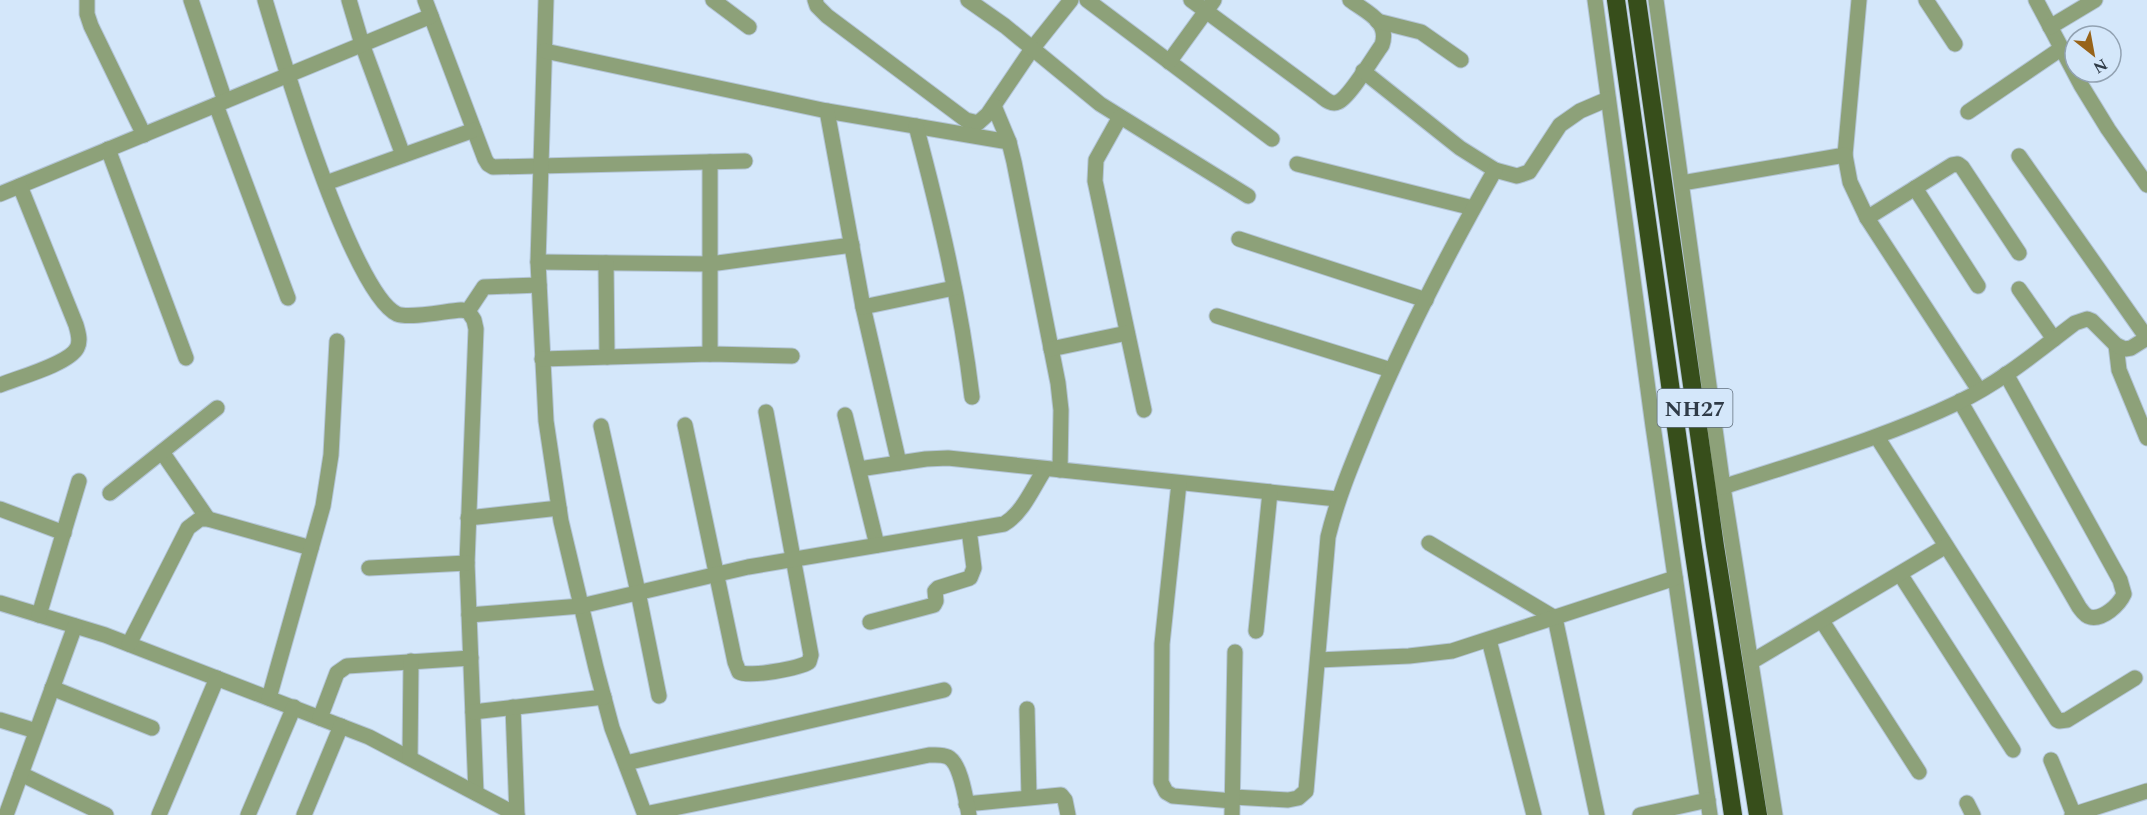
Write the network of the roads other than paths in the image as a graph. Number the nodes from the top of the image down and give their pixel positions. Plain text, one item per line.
1 (87, 0) edge
2 (191, 0) edge
3 (265, 0) edge
4 (349, 0) edge
5 (425, 0) edge
6 (546, 0) edge
7 (712, 0) edge
8 (814, 0) edge
9 (968, 0) edge
10 (1071, 0) edge
11 (1087, 0) edge
12 (1191, 0) edge
13 (1350, 0) edge
14 (1595, 0) edge
15 (1617, 0) edge
16 (1637, 0) edge
17 (1656, 0) edge
18 (1859, 0) edge
19 (1926, 0) edge
20 (2036, 0) edge
21 (2095, 0) edge
22 (1210, 5) edge
23 (431, 16) junction
24 (1377, 21) junction
25 (749, 27) dead end
26 (2050, 27) junction
27 (362, 44) junction
28 (1954, 44) dead end
29 (2062, 48) junction
30 (1032, 49) junction
31 (545, 51) junction
32 (1461, 60) dead end
33 (1170, 62) junction
34 (1363, 71) junction
35 (287, 75) junction
36 (1608, 99) junction
37 (221, 103) junction
38 (994, 106) junction
39 (827, 111) junction
40 (1968, 112) dead end
41 (1120, 117) junction
42 (916, 126) junction
43 (474, 130) junction
44 (144, 135) junction
45 (1272, 139) dead end
46 (1009, 142) junction
47 (108, 149) junction
48 (404, 155) junction
49 (1845, 155) junction
50 (2019, 156) dead end
51 (745, 161) dead end
52 (710, 162) junction
53 (1297, 164) dead end
54 (542, 165) junction
55 (1495, 170) junction
56 (326, 183) junction
57 (1682, 183) junction
58 (2147, 185) edge
59 (20, 186) junction
60 (1915, 188) junction
61 (0, 194) edge
62 (1248, 196) dead end
63 (1473, 208) junction
64 (1867, 218) junction
65 (1239, 239) dead end
66 (852, 245) junction
67 (2019, 253) dead end
68 (538, 262) junction
69 (606, 263) junction
70 (710, 264) junction
71 (539, 285) junction
72 (1978, 286) dead end
73 (954, 288) junction
74 (2019, 290) dead end
75 (288, 298) dead end
76 (1426, 300) junction
77 (863, 307) junction
78 (468, 311) junction
79 (1217, 316) dead end
80 (1127, 333) junction
81 (2054, 339) junction
82 (337, 341) dead end
83 (2115, 345) junction
84 (1051, 348) junction
85 (710, 354) junction
86 (792, 356) dead end
87 (607, 357) junction
88 (186, 358) dead end
89 (542, 359) junction
90 (1391, 370) junction
91 (2006, 374) junction
92 (0, 385) edge
93 (1978, 390) junction
94 (972, 397) dead end
95 (1960, 401) junction
96 (217, 408) dead end
97 (1144, 410) dead end
98 (766, 412) dead end
99 (845, 415) dead end
100 (685, 425) dead end
101 (601, 426) dead end
102 (1876, 437) junction
103 (2147, 438) edge
104 (162, 452) junction
105 (899, 463) junction
106 (859, 469) junction
107 (1052, 470) junction
108 (80, 481) dead end
109 (1179, 483) junction
110 (1723, 487) junction
111 (1270, 492) junction
112 (110, 493) dead end
113 (1337, 499) junction
114 (560, 508) junction
115 (0, 509) edge
116 (468, 518) junction
117 (208, 519) junction
118 (969, 530) junction
119 (64, 533) junction
120 (1428, 543) dead end
121 (878, 544) junction
122 (1946, 546) junction
123 (311, 548) junction
124 (794, 559) junction
125 (467, 563) junction
126 (369, 568) dead end
127 (717, 574) junction
128 (1900, 574) junction
129 (1675, 578) junction
130 (638, 592) junction
131 (0, 603) edge
132 (581, 606) junction
133 (39, 615) junction
134 (469, 615) junction
135 (1555, 618) junction
136 (1822, 621) junction
137 (870, 622) dead end
138 (75, 626) junction
139 (1256, 631) dead end
140 (1489, 640) junction
141 (129, 644) junction
142 (1235, 652) dead end
143 (471, 658) junction
144 (1317, 660) junction
145 (411, 661) junction
146 (1751, 662) junction
147 (217, 678) junction
148 (2135, 678) dead end
149 (52, 688) junction
150 (944, 690) dead end
151 (659, 696) dead end
152 (604, 697) junction
153 (269, 698) junction
154 (513, 707) junction
155 (294, 708) junction
156 (1027, 709) dead end
157 (473, 712) junction
158 (320, 718) junction
159 (0, 720) edge
160 (341, 726) junction
161 (152, 728) dead end
162 (36, 731) junction
163 (2013, 750) dead end
164 (410, 758) junction
165 (2051, 760) dead end
166 (626, 763) junction
167 (1919, 772) dead end
168 (21, 774) junction
169 (2147, 791) edge
170 (476, 793) junction
171 (1029, 797) junction
172 (1233, 804) edge
173 (1709, 807) edge
174 (968, 809) edge
175 (645, 814) edge
176 (6, 815) edge
177 (106, 815) edge
178 (159, 815) edge
179 (248, 815) edge
180 (304, 815) edge
181 (517, 815) edge
182 (1068, 815) edge
183 (1534, 815) edge
184 (1597, 815) edge
185 (1640, 815) edge
186 (1733, 815) edge
187 (1758, 815) edge
188 (1775, 815) edge
189 (2073, 815) edge

1 - 44 street
2 - 37 street
3 - 35 street
4 - 27 street
5 - 23 street
6 - 31 street
7 - 25 street
8 - 38 street
9 - 30 street
10 - 30 street
11 - 33 street
12 - 22 street
13 - 24 street
14 - 36 street
15 - 186 highway, NH27
16 - 187 highway, NH27
17 - 57 street
18 - 49 street
19 - 28 street
20 - 26 street
21 - 26 street
22 - 33 street
22 - 34 street
23 - 27 street
23 - 43 street
24 - 32 street
24 - 34 street
26 - 29 street
27 - 35 street
27 - 48 street
29 - 40 street
29 - 58 street
30 - 38 street
30 - 41 street
31 - 39 street
31 - 54 street
33 - 45 street
34 - 55 street
35 - 37 street
35 - 56 street
36 - 55 street
36 - 129 street
37 - 44 street
37 - 75 street
38 - 46 street
39 - 42 street
39 - 66 street
41 - 62 street
41 - 80 street
42 - 46 street
42 - 73 street
43 - 48 street
43 - 54 street
44 - 47 street
46 - 84 street
47 - 59 street
47 - 88 street
48 - 56 street
49 - 57 street
49 - 64 street
50 - 83 street
51 - 52 street
52 - 54 street
52 - 70 street
53 - 63 street
54 - 68 street
55 - 63 street
56 - 78 street
57 - 110 street
59 - 61 street
59 - 92 street
60 - 64 street
60 - 67 street
60 - 72 street
63 - 76 street
64 - 93 street
65 - 76 street
66 - 70 street
66 - 77 street
68 - 69 street
68 - 71 street
69 - 70 street
69 - 87 street
70 - 85 street
71 - 78 street
71 - 89 street
73 - 77 street
73 - 94 street
74 - 81 street
76 - 90 street
77 - 105 street
78 - 116 street
79 - 90 street
80 - 84 street
80 - 97 street
81 - 83 street
81 - 91 street
82 - 123 street
83 - 103 street
84 - 107 street
85 - 86 street
85 - 87 street
87 - 89 street
89 - 114 street
90 - 113 street
91 - 93 street
91 - 95 street
93 - 95 street
95 - 102 street
96 - 104 street
98 - 124 street
99 - 106 street
100 - 127 street
101 - 130 street
102 - 110 street
102 - 122 street
104 - 112 street
104 - 117 street
105 - 106 street
105 - 107 street
106 - 121 street
107 - 109 street
107 - 118 street
108 - 119 street
109 - 111 street
109 - 172 street
110 - 146 street
111 - 113 street
111 - 139 street
113 - 144 street
114 - 116 street
114 - 132 street
115 - 119 street
116 - 125 street
117 - 123 street
117 - 141 street
118 - 121 street
118 - 137 street
119 - 133 street
120 - 135 street
121 - 124 street
122 - 128 street
122 - 148 street
123 - 153 street
124 - 127 street
124 - 127 street
125 - 126 street
125 - 134 street
127 - 130 street
128 - 136 street
128 - 163 street
129 - 135 street
129 - 173 street
130 - 132 street
130 - 151 street
131 - 133 street
132 - 134 street
132 - 152 street
133 - 138 street
134 - 143 street
135 - 140 street
135 - 184 street
136 - 146 street
136 - 167 street
138 - 141 street
138 - 149 street
140 - 144 street
140 - 183 street
141 - 147 street
142 - 172 street
143 - 145 street
143 - 157 street
144 - 172 street
145 - 158 street
145 - 164 street
146 - 188 street
147 - 153 street
147 - 178 street
149 - 161 street
149 - 162 street
150 - 166 street
152 - 154 street
152 - 166 street
153 - 155 street
154 - 157 street
154 - 181 street
155 - 158 street
155 - 179 street
156 - 171 street
157 - 170 street
158 - 160 street
159 - 162 street
160 - 164 street
160 - 180 street
162 - 168 street
164 - 170 street
165 - 189 street
166 - 175 street
168 - 176 street
168 - 177 street
169 - 189 street
170 - 181 street
171 - 174 street
171 - 182 street
173 - 185 street
174 - 175 street

